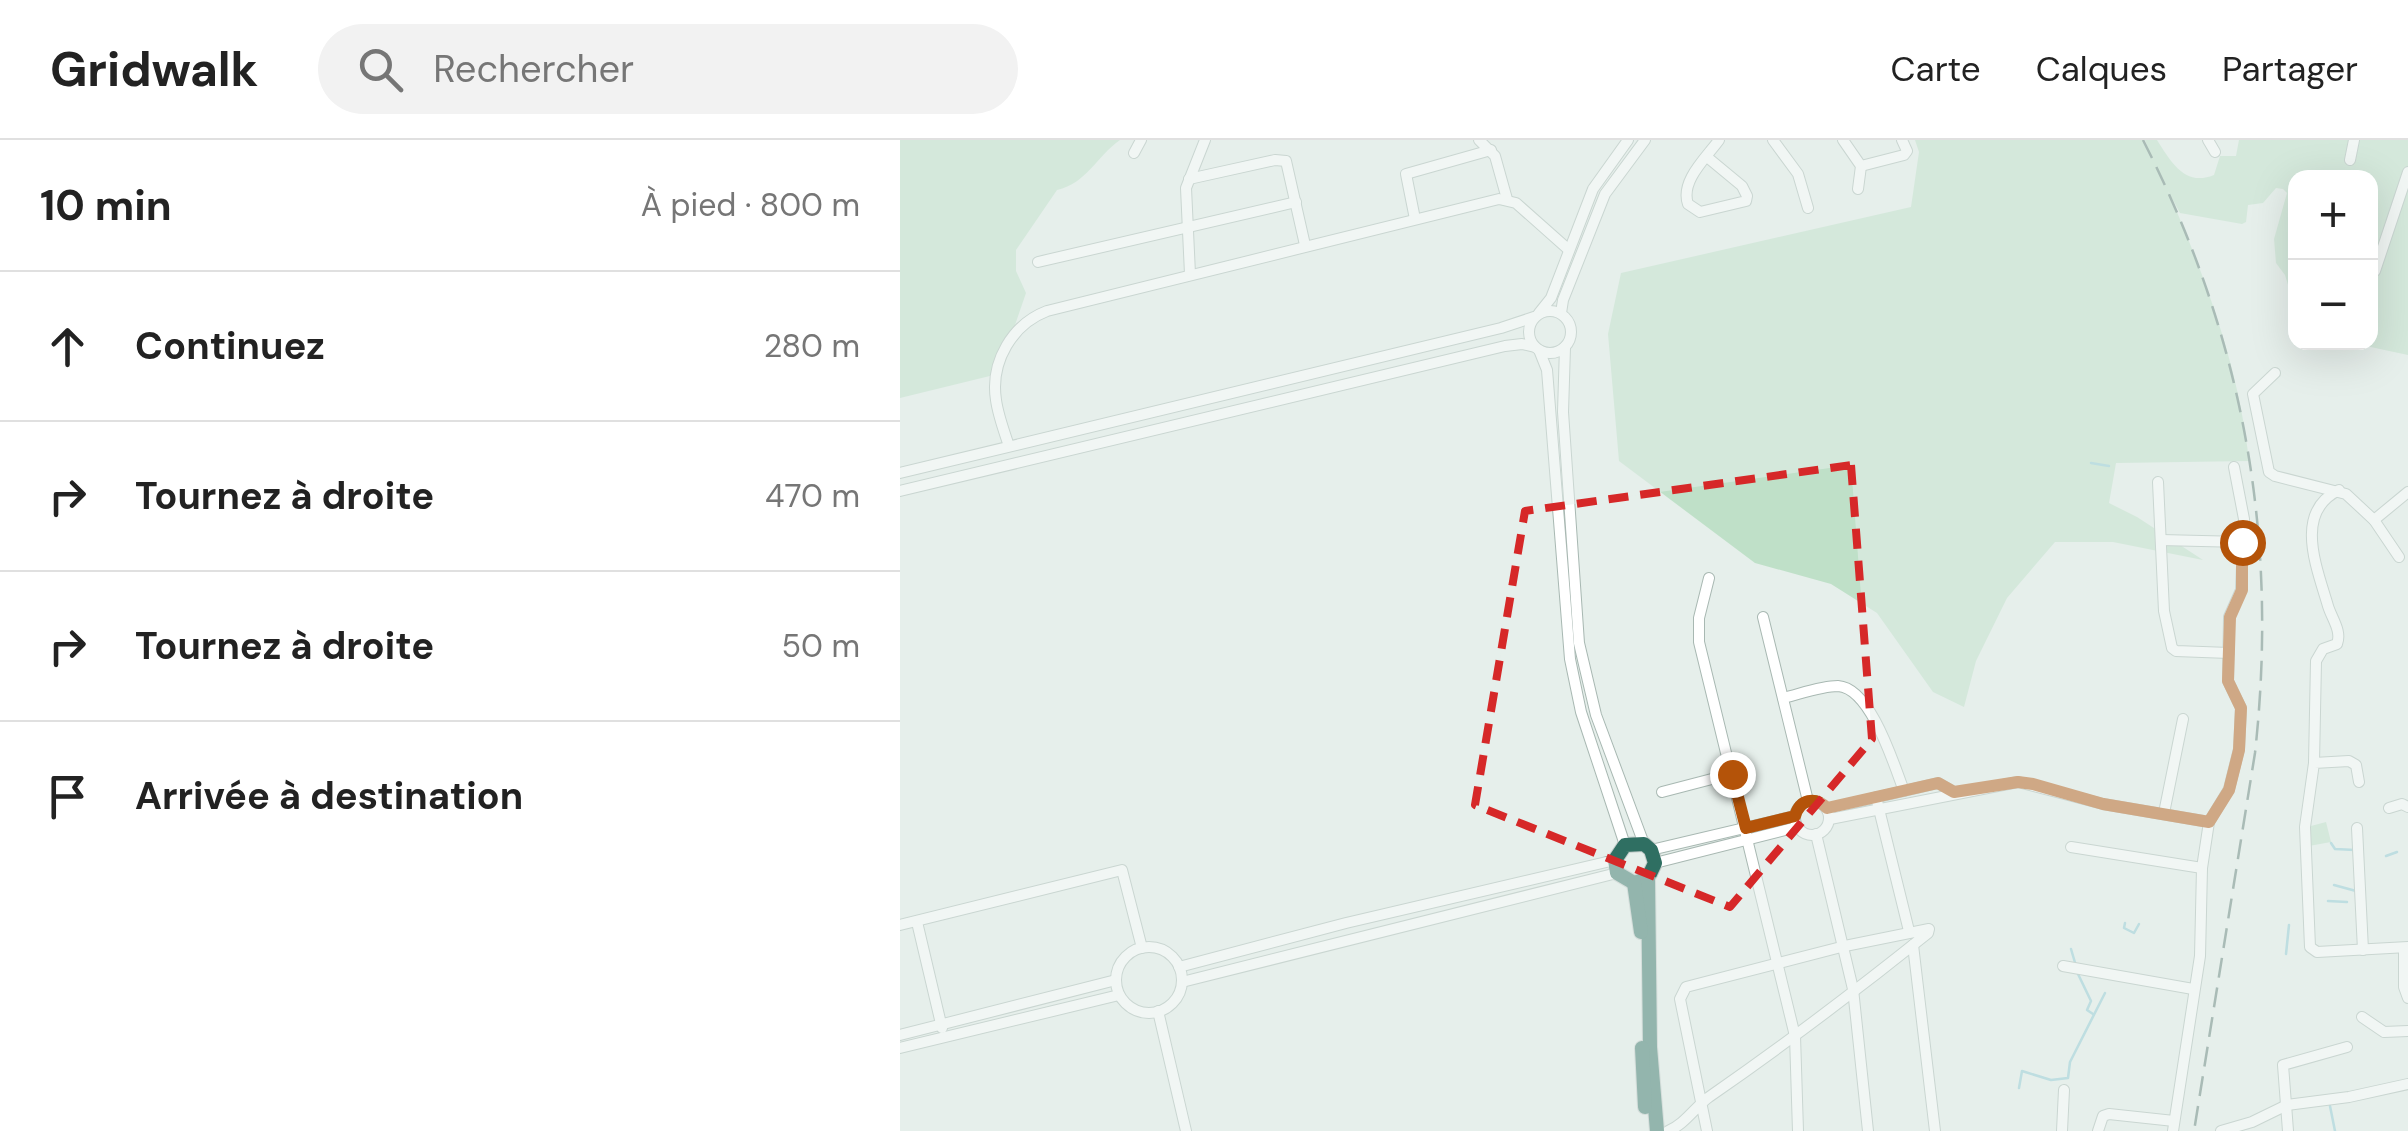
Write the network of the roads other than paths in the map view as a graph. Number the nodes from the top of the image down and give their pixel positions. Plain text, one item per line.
1 (1140, 140) edge
2 (1205, 140) edge
3 (1479, 140) edge
4 (1628, 140) edge
5 (1645, 140) edge
6 (1719, 140) edge
7 (1773, 140) edge
8 (1843, 140) edge
9 (1902, 140) edge
10 (2208, 140) edge
11 (2354, 140) edge
12 (1491, 150) junction
13 (2215, 152) dead end
14 (1134, 154) dead end
15 (1707, 157) junction
16 (2350, 160) dead end
17 (1861, 166) junction
18 (2408, 172) edge
19 (1189, 179) junction
20 (1592, 189) junction
21 (1858, 189) dead end
22 (1605, 194) junction
23 (1507, 200) junction
24 (1296, 202) junction
25 (1808, 208) dead end
26 (1415, 219) junction
27 (1186, 228) junction
28 (1305, 245) junction
29 (1569, 250) junction
30 (1038, 262) dead end
31 (2378, 262) edge
32 (1190, 274) junction
33 (1562, 313) junction
34 (1536, 315) junction
35 (1566, 347) junction
36 (1537, 349) junction
37 (2275, 373) dead end
38 (1222, 394) junction
39 (1226, 413) junction
40 (1009, 446) junction
41 (2234, 467) dead end
42 (900, 473) edge
43 (2158, 482) dead end
44 (2339, 490) junction
45 (900, 491) edge
46 (2408, 492) edge
47 (2374, 520) junction
48 (2161, 540) junction
49 (2242, 542) junction
50 (2399, 557) dead end
51 (1710, 578) dead end
52 (1763, 617) dead end
53 (2229, 653) junction
54 (1783, 698) junction
55 (2183, 719) dead end
56 (2314, 762) junction
57 (1732, 774) junction
58 (2359, 782) dead end
59 (1904, 791) junction
60 (1662, 792) dead end
61 (1954, 792) junction
62 (1808, 801) junction
63 (1878, 803) junction
64 (2408, 807) edge
65 (2388, 808) dead end
66 (2164, 813) junction
67 (1829, 814) junction
68 (1796, 822) junction
69 (2209, 822) junction
70 (2357, 828) dead end
71 (1747, 834) junction
72 (1816, 834) junction
73 (1625, 845) junction
74 (2071, 847) dead end
75 (1650, 853) junction
76 (1616, 866) junction
77 (2202, 868) junction
78 (1641, 881) junction
79 (917, 922) junction
80 (900, 925) edge
81 (1909, 931) junction
82 (1913, 945) junction
83 (1845, 946) junction
84 (1142, 948) junction
85 (2406, 948) edge
86 (2364, 950) junction
87 (1777, 964) junction
88 (1179, 966) junction
89 (2063, 966) dead end
90 (1116, 980) junction
91 (1182, 982) junction
92 (1853, 989) junction
93 (2193, 989) junction
94 (1119, 994) junction
95 (2408, 998) edge
96 (1158, 1011) junction
97 (2362, 1017) dead end
98 (941, 1025) junction
99 (2408, 1031) edge
100 (900, 1035) edge
101 (1795, 1036) junction
102 (944, 1038) junction
103 (900, 1048) edge
104 (2347, 1048) dead end
105 (2408, 1084) edge
106 (2064, 1090) dead end
107 (1703, 1102) junction
108 (2287, 1105) junction
109 (2174, 1126) edge
110 (1676, 1130) edge
111 (1186, 1131) edge
112 (1648, 1131) edge
113 (1658, 1131) edge
114 (1707, 1131) edge
115 (1798, 1131) edge
116 (1868, 1131) edge
117 (1935, 1131) edge
118 (2062, 1131) edge
119 (2098, 1131) edge
120 (2221, 1131) edge
121 (2288, 1131) edge

1 - 14 street
2 - 19 street
3 - 12 street
4 - 20 street
5 - 22 street
6 - 15 street
7 - 25 street
8 - 17 street
9 - 17 street
10 - 13 street
11 - 16 street
12 - 23 street
12 - 26 street
15 - 15 street
17 - 21 street
18 - 31 street
19 - 24 street
19 - 27 street
20 - 22 street
20 - 29 street
22 - 33 street
23 - 26 street
23 - 29 street
24 - 27 street
24 - 28 street
26 - 28 street
27 - 30 street
27 - 32 street
28 - 32 street
29 - 34 street
32 - 40 street
33 - 34 street
33 - 35 street
34 - 36 street
34 - 38 street
35 - 36 street
35 - 75 street
36 - 39 street
36 - 73 street
37 - 44 street
38 - 39 street
38 - 40 street
39 - 45 street
40 - 42 street
41 - 49 street
43 - 48 street
44 - 47 street
44 - 56 street
46 - 47 street
47 - 50 street
48 - 49 street
48 - 53 street
49 - 53 street
51 - 57 street
52 - 54 street
53 - 69 street
54 - 59 street
54 - 62 street
55 - 66 street
56 - 58 street
56 - 86 street
57 - 60 street
57 - 71 street
59 - 61 street
59 - 63 street
61 - 63 street
61 - 66 street
62 - 67 street
62 - 68 street
63 - 67 street
63 - 81 street
64 - 65 street
66 - 69 street
67 - 72 street
68 - 71 street
68 - 72 street
69 - 77 street
70 - 86 street
71 - 75 street
71 - 87 street
72 - 83 street
73 - 75 highway
73 - 76 highway
74 - 77 street
75 - 78 highway
76 - 78 highway
76 - 88 street
76 - 91 street
77 - 93 street
78 - 112 highway
78 - 113 highway
79 - 80 street
79 - 84 street
79 - 98 street
81 - 82 street
81 - 83 street
82 - 92 street
82 - 117 street
83 - 87 street
83 - 92 street
84 - 88 street
84 - 90 street
85 - 86 street
85 - 95 street
87 - 101 street
87 - 107 street
88 - 91 street
89 - 93 street
90 - 94 street
90 - 98 street
91 - 96 street
92 - 101 street
92 - 116 street
93 - 109 street
94 - 96 street
94 - 102 street
96 - 111 street
97 - 99 street
98 - 100 street
98 - 102 street
101 - 107 street
101 - 115 street
102 - 103 street
104 - 108 street
105 - 108 street
106 - 118 street
107 - 110 street
107 - 114 street
108 - 120 street
108 - 121 street
109 - 119 street

